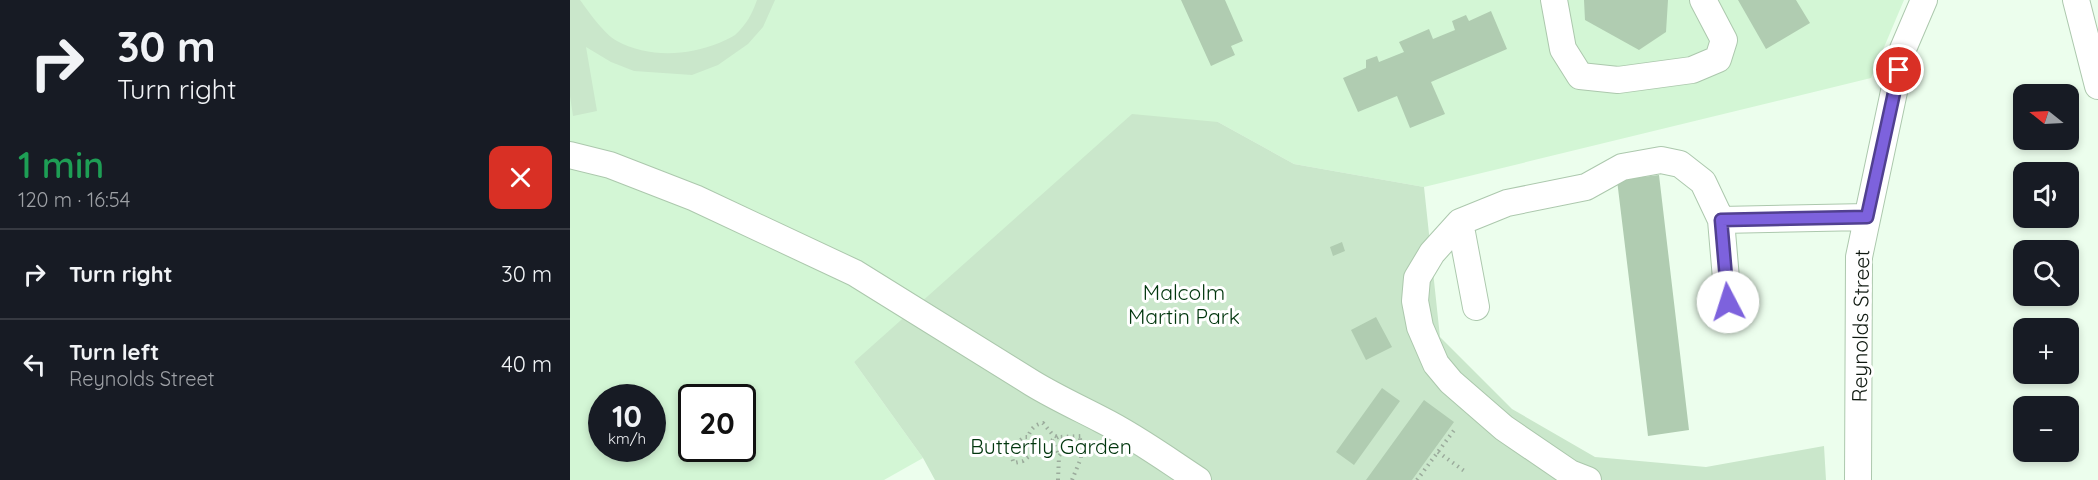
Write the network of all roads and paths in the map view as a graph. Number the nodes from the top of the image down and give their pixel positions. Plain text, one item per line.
1 (1554, 0) edge
2 (1703, 0) edge
3 (1924, 0) edge
4 (2076, 0) edge
5 (2098, 86) edge
6 (570, 155) edge
7 (1867, 217) junction
8 (1721, 220) junction
9 (1460, 222) junction
10 (1728, 302) dead end
11 (1476, 307) dead end
12 (1101, 420) junction
13 (1455, 429) dead end
14 (1058, 437) junction
15 (1077, 437) junction
16 (1052, 440) junction
17 (1438, 452) junction
18 (1059, 456) junction
19 (1467, 473) dead end
20 (1058, 480) edge
21 (1072, 480) edge
22 (1198, 480) edge
23 (1417, 480) edge
24 (1588, 480) edge
25 (1858, 480) edge

1 - 2 street
3 - 7 street, Reynolds Street
4 - 5 street
6 - 12 street
7 - 8 street
7 - 25 street, Reynolds Street
8 - 9 street
8 - 10 street
9 - 11 street
9 - 24 street
12 - 15 path
12 - 22 street
13 - 17 path
14 - 15 path
14 - 16 path
14 - 16 path
15 - 18 path
15 - 21 path
16 - 18 path
17 - 19 path
17 - 23 path
18 - 20 path

